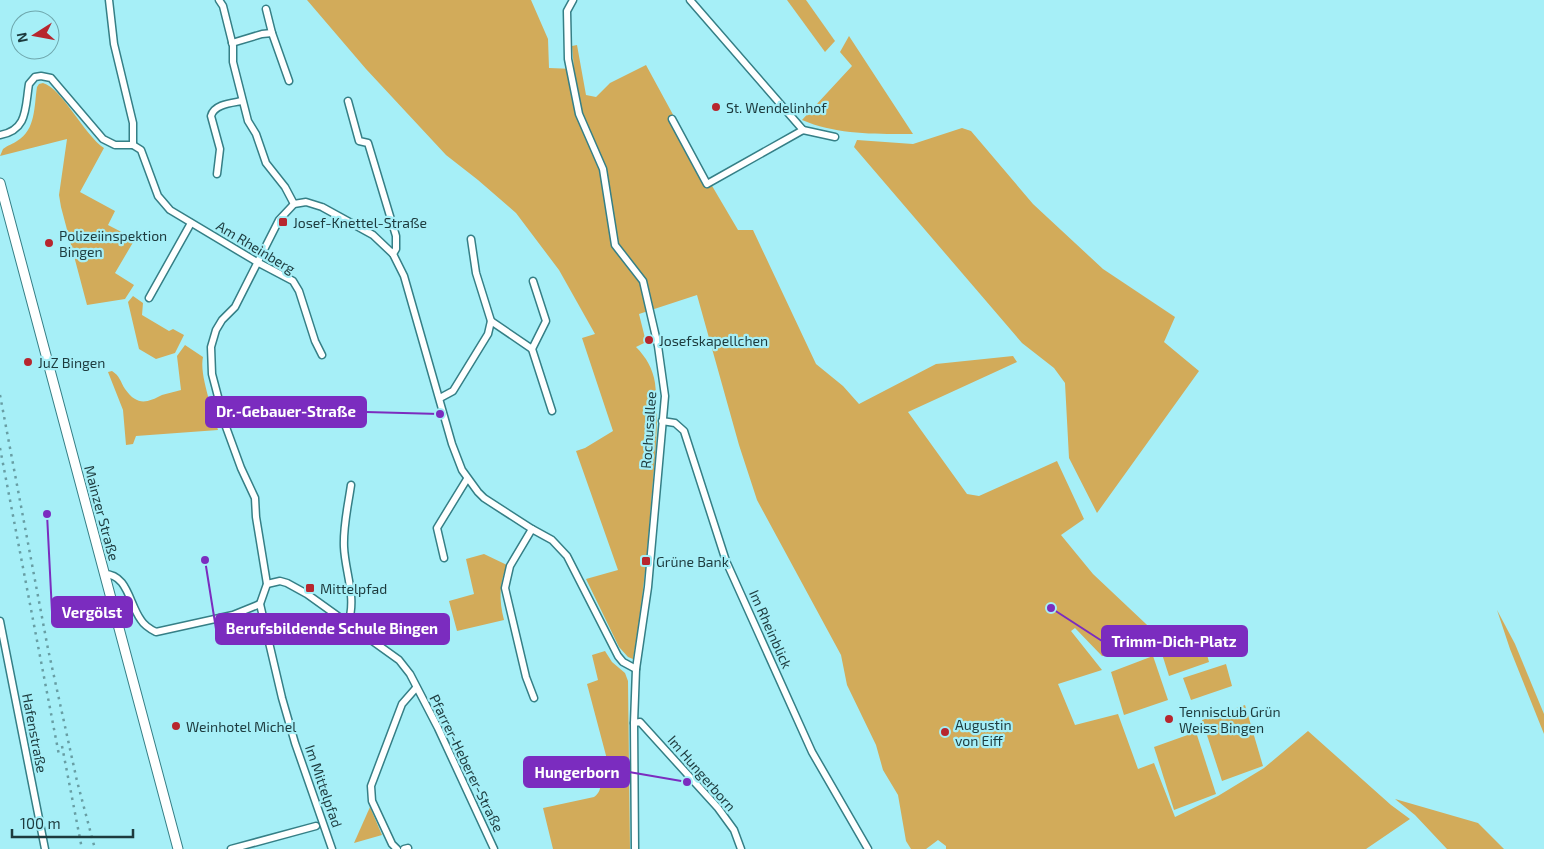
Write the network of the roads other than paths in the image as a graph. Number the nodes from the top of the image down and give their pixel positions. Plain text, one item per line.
1 (109, 0) edge
2 (219, 0) edge
3 (573, 0) edge
4 (690, 0) edge
5 (266, 9) dead end
6 (272, 33) junction
7 (232, 43) junction
8 (289, 81) dead end
9 (242, 101) junction
10 (348, 101) dead end
11 (672, 120) dead end
12 (803, 130) junction
13 (0, 135) edge
14 (835, 137) dead end
15 (133, 145) junction
16 (218, 174) dead end
17 (0, 183) edge
18 (294, 204) junction
19 (191, 223) junction
20 (471, 240) dead end
21 (393, 254) junction
22 (257, 262) junction
23 (533, 281) dead end
24 (149, 298) dead end
25 (491, 321) junction
26 (532, 348) junction
27 (322, 355) dead end
28 (440, 398) junction
29 (552, 411) dead end
30 (662, 420) junction
31 (467, 479) junction
32 (351, 485) dead end
33 (532, 529) junction
34 (444, 558) dead end
35 (104, 574) junction
36 (267, 584) junction
37 (260, 604) junction
38 (0, 621) edge
39 (348, 623) junction
40 (636, 669) junction
41 (416, 688) junction
42 (534, 698) dead end
43 (634, 723) junction
44 (316, 826) dead end
45 (44, 849) edge
46 (178, 849) edge
47 (231, 849) edge
48 (332, 849) edge
49 (397, 849) edge
50 (494, 849) edge
51 (635, 849) edge
52 (741, 849) edge
53 (868, 849) edge

1 - 15 street
2 - 7 street
3 - 30 street, Rochusallee
4 - 12 street
5 - 6 street
6 - 7 street
6 - 8 street
7 - 9 street
9 - 16 street
9 - 18 street
10 - 21 street
11 - 12 street
12 - 14 street
13 - 15 street
15 - 19 street, Am Rheinberg
17 - 35 main road, Mainzer Straße
18 - 21 street
18 - 22 street
19 - 22 street, Am Rheinberg
19 - 24 street
20 - 25 street
21 - 28 street
22 - 27 street, Am Rheinberg
22 - 36 street
23 - 26 street
25 - 26 street
25 - 28 street
26 - 29 street
28 - 31 street
30 - 40 street, Rochusallee
30 - 53 street, Im Rheinblick
31 - 33 street
31 - 34 street
32 - 39 street
33 - 40 street
33 - 42 street
35 - 37 street
35 - 46 main road, Mainzer Straße
36 - 37 street
36 - 39 street, Pfarrer-Heberer-Straße
37 - 48 street, Im Mittelpfad
38 - 45 street, Hafenstraße
39 - 41 street, Pfarrer-Heberer-Straße
40 - 43 street, Rochusallee
41 - 49 street, Pfarrer-Heberer-Straße
41 - 50 street, Pfarrer-Heberer-Straße
43 - 51 street, Rochusallee
43 - 52 street, Im Hungerborn
44 - 47 street

